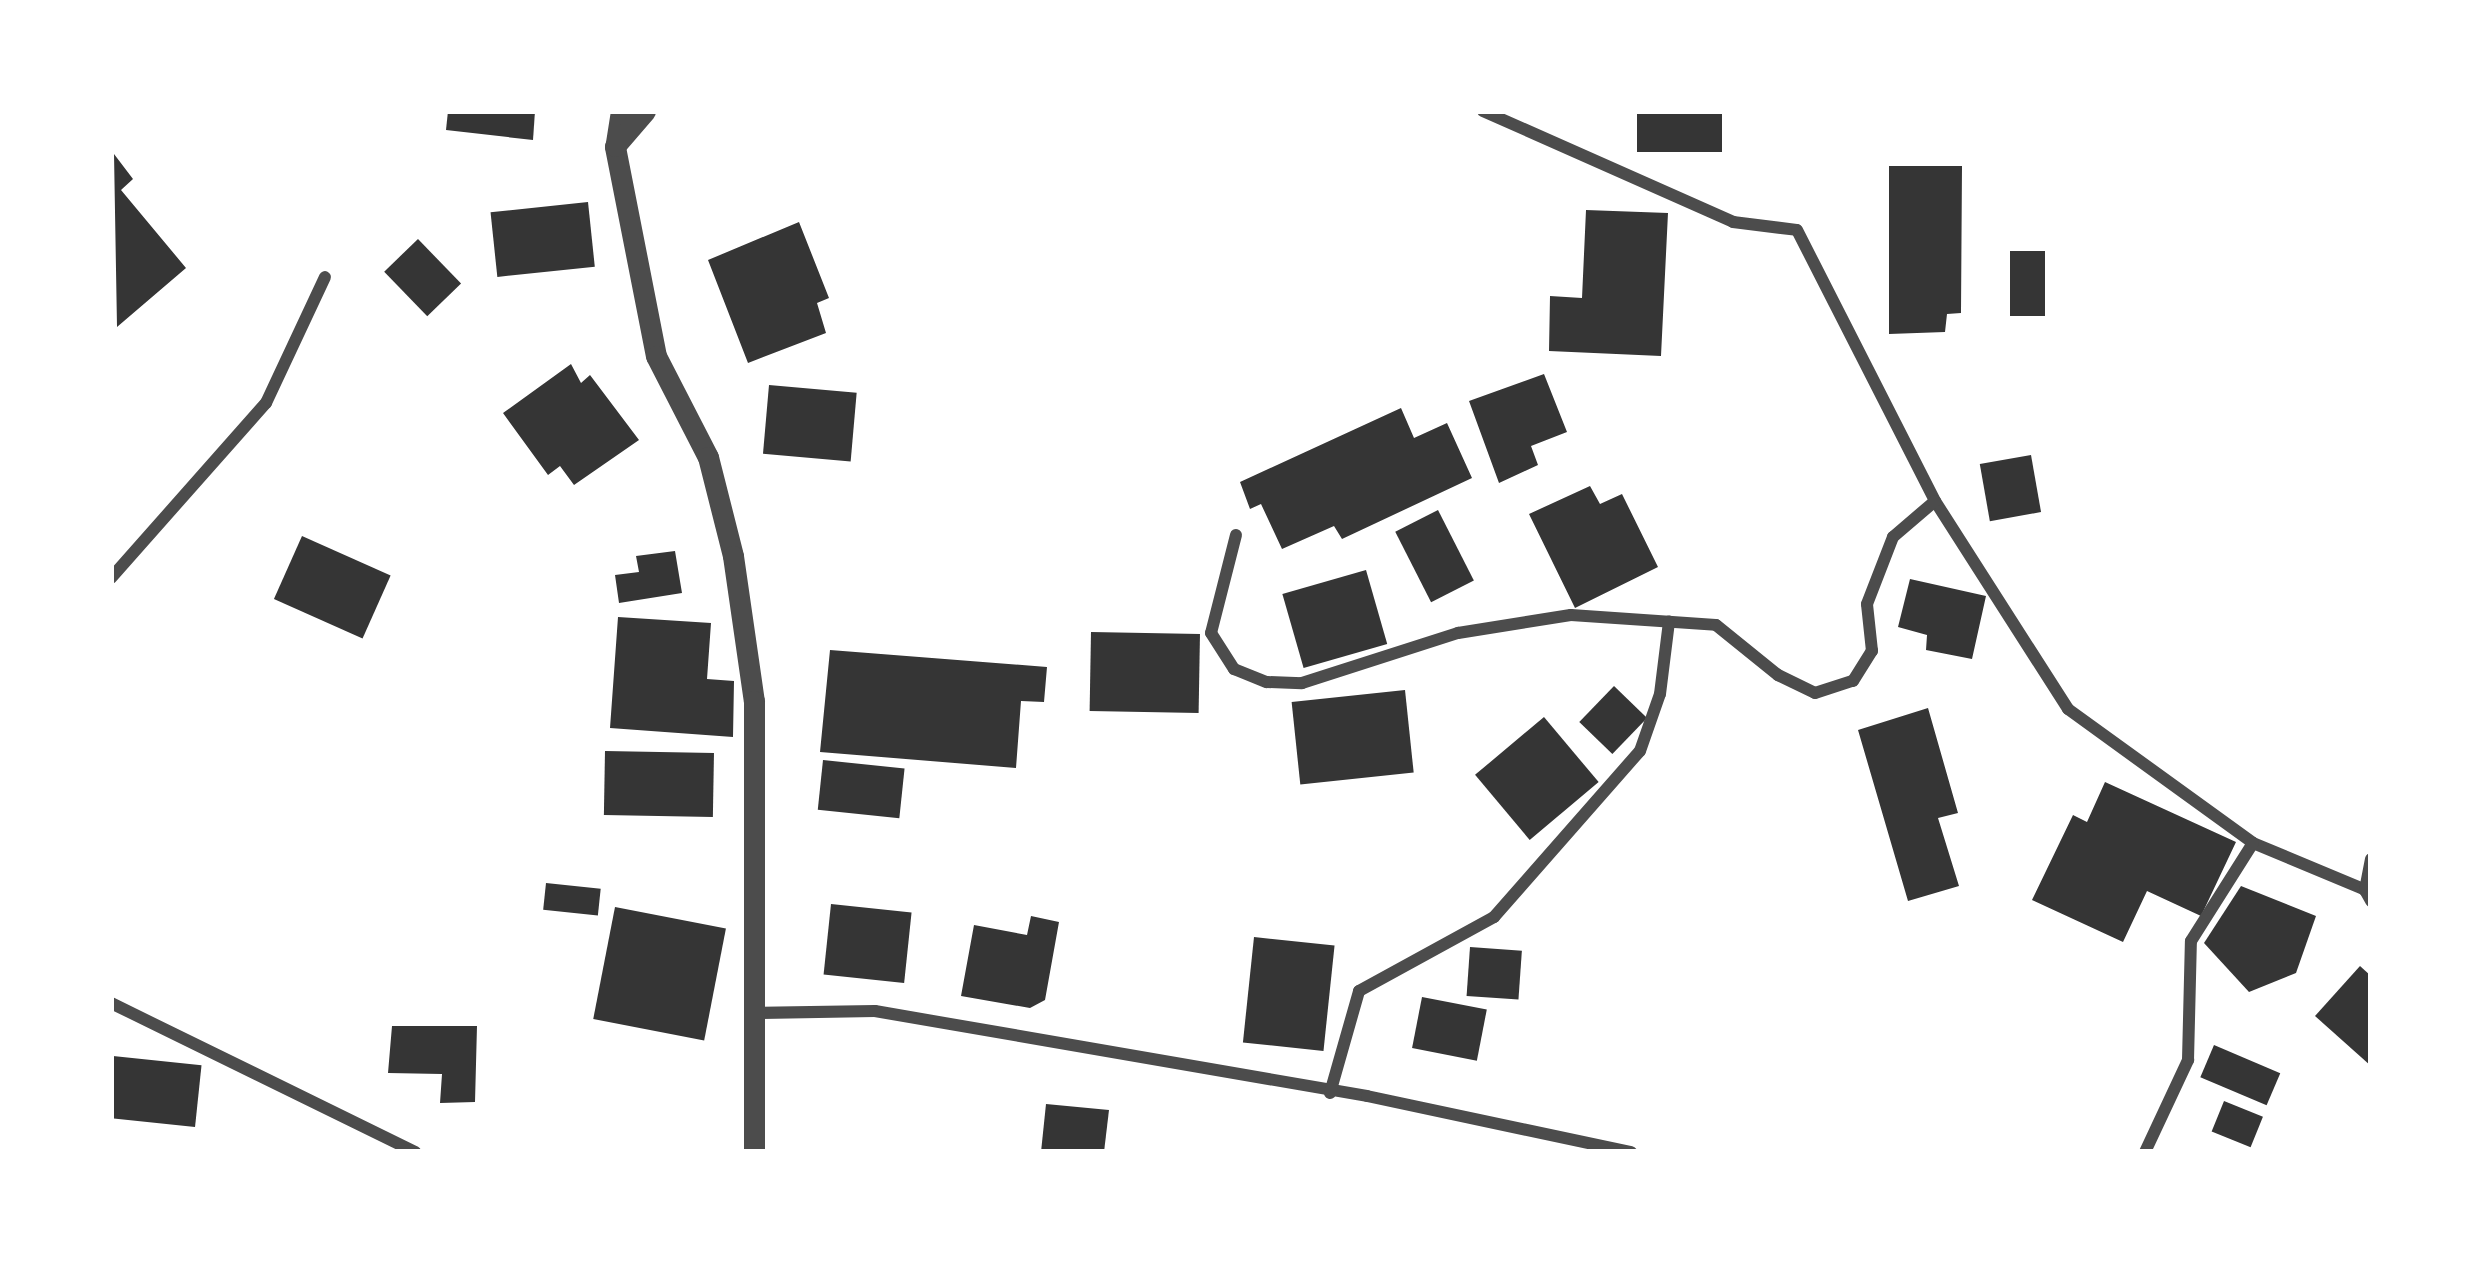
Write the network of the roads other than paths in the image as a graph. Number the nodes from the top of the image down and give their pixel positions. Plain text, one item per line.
1 (621, 111) edge
2 (645, 111) edge
3 (1483, 111) edge
4 (615, 147) junction
5 (325, 277) dead end
6 (1935, 501) junction
7 (1236, 536) dead end
8 (111, 578) edge
9 (1669, 622) junction
10 (2253, 843) junction
11 (2371, 859) edge
12 (2369, 894) edge
13 (111, 1004) edge
14 (754, 1013) junction
15 (1330, 1094) junction
16 (415, 1152) edge
17 (754, 1152) edge
18 (1631, 1152) edge
19 (2145, 1152) edge

1 - 4 street
2 - 4 street
3 - 6 street
4 - 14 street
5 - 8 street
6 - 9 street
6 - 10 street
7 - 9 street
9 - 15 street
10 - 12 street
10 - 19 street
11 - 12 street
13 - 16 street
14 - 15 street
14 - 17 street
15 - 18 street

